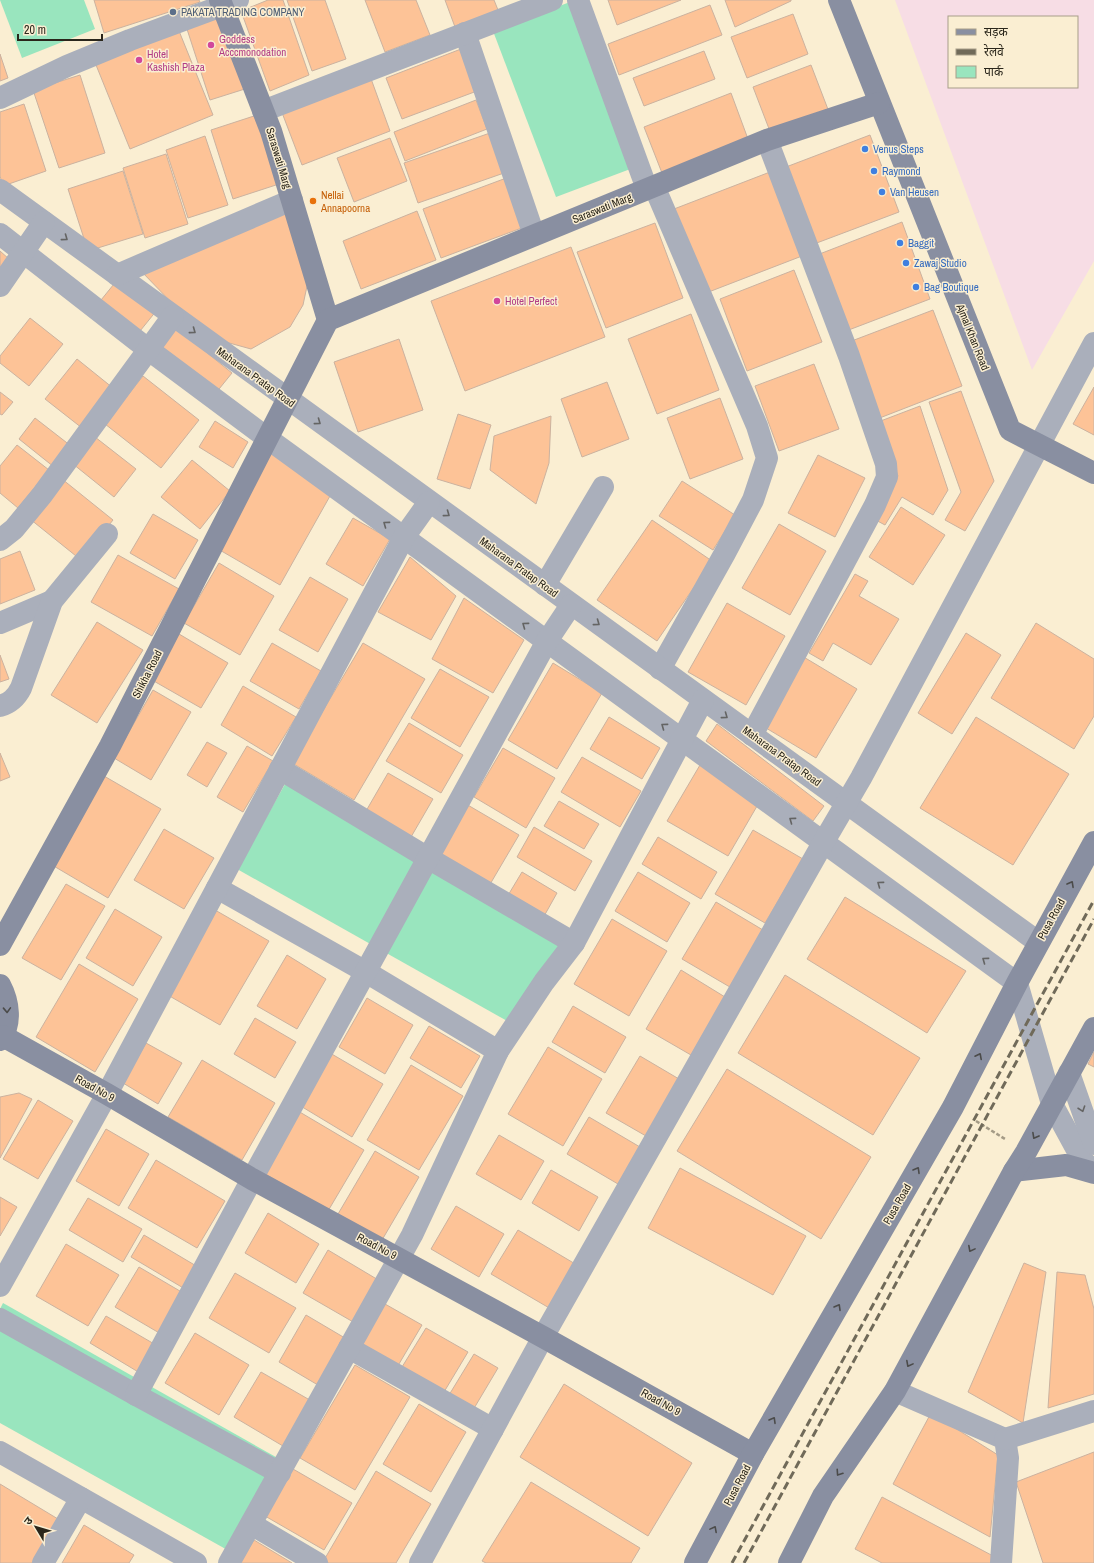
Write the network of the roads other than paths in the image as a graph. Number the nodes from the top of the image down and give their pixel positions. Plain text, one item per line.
1 (552, 0) edge
2 (578, 0) edge
3 (839, 0) edge
4 (227, 2) edge
5 (465, 34) junction
6 (0, 98) edge
7 (879, 103) junction
8 (263, 111) junction
9 (767, 140) junction
10 (651, 188) junction
11 (0, 190) edge
12 (292, 200) junction
13 (44, 222) junction
14 (0, 234) edge
15 (534, 235) junction
16 (24, 252) junction
17 (117, 275) junction
18 (0, 286) edge
19 (173, 316) junction
20 (328, 320) junction
21 (1094, 343) edge
22 (149, 350) junction
23 (287, 399) junction
24 (267, 438) junction
25 (1039, 444) junction
26 (1094, 473) edge
27 (603, 487) dead end
28 (429, 502) junction
29 (107, 534) dead end
30 (404, 536) junction
31 (0, 540) edge
32 (545, 585) junction
33 (52, 601) junction
34 (572, 605) junction
35 (0, 623) edge
36 (547, 641) junction
37 (660, 669) junction
38 (703, 700) junction
39 (0, 706) edge
40 (752, 735) junction
41 (682, 739) junction
42 (280, 769) junction
43 (846, 803) junction
44 (1094, 842) edge
45 (823, 843) junction
46 (428, 858) junction
47 (217, 888) junction
48 (1038, 942) junction
49 (574, 943) junction
50 (0, 945) edge
51 (366, 972) junction
52 (1017, 983) junction
53 (0, 985) edge
54 (1094, 1028) edge
55 (1, 1038) edge
56 (498, 1051) junction
57 (1069, 1073) junction
58 (107, 1094) junction
59 (1052, 1104) junction
60 (1094, 1144) edge
61 (1014, 1171) junction
62 (1094, 1172) edge
63 (252, 1179) junction
64 (399, 1258) junction
65 (0, 1286) edge
66 (0, 1319) edge
67 (544, 1337) junction
68 (349, 1348) junction
69 (895, 1391) junction
70 (136, 1396) junction
71 (1094, 1411) edge
72 (494, 1429) junction
73 (1005, 1440) junction
74 (0, 1452) edge
75 (753, 1454) junction
76 (280, 1473) junction
77 (81, 1498) junction
78 (250, 1524) junction
79 (43, 1563) edge
80 (196, 1563) edge
81 (229, 1563) edge
82 (316, 1563) edge
83 (420, 1563) edge
84 (695, 1563) edge
85 (789, 1563) edge
86 (1001, 1563) edge

1 - 5 street
2 - 10 street
3 - 7 street, Ajmal Khan Road
4 - 6 street
4 - 8 street, Saraswati Marg
5 - 8 street
5 - 15 street
7 - 9 street, Saraswati Marg
7 - 25 street, Ajmal Khan Road
8 - 12 street, Saraswati Marg
9 - 10 street, Saraswati Marg
9 - 40 street
10 - 15 street, Saraswati Marg
10 - 37 street
11 - 13 street, Maharana Pratap Road
12 - 17 street
12 - 20 street, Saraswati Marg
13 - 16 street
13 -> 17 street, Maharana Pratap Road
14 - 16 street
15 - 20 street, Saraswati Marg
16 - 18 street
16 - 22 street
17 - 19 street, Maharana Pratap Road
19 - 22 street
19 -> 23 street, Maharana Pratap Road
20 - 23 street
21 - 25 street
22 - 24 street
22 - 31 street
23 - 24 street, Shikha Road
23 -> 28 street, Maharana Pratap Road
30 -> 24 street
24 - 50 street, Shikha Road
25 - 26 street, Ajmal Khan Road
25 - 43 street
27 - 32 street
28 - 30 street
28 -> 32 street, Maharana Pratap Road
29 - 33 street
36 -> 30 street
30 - 42 street
32 - 34 street, Maharana Pratap Road
33 - 35 street
33 - 39 street
34 - 36 street
34 -> 37 street, Maharana Pratap Road
41 -> 36 street
36 - 46 street
37 - 38 street, Maharana Pratap Road
38 -> 40 street, Maharana Pratap Road
38 - 41 street
40 - 43 street, Maharana Pratap Road
45 -> 41 street
41 - 49 street
42 - 46 street
42 - 47 street
43 - 45 street
43 - 48 street, Maharana Pratap Road
48 -> 44 street, Pusa Road
52 -> 45 street
45 - 67 street
46 - 49 street
46 - 51 street
47 - 51 street
47 - 58 street
48 - 52 street, Pusa Road
49 - 56 street
51 - 56 street
51 - 63 street
52 - 59 street
75 -> 52 street, Pusa Road
53 -> 55 street
54 - 57 street
55 - 58 street, Road No 9
56 - 64 street
57 - 59 street
57 -> 60 street
58 - 63 street, Road No 9
58 - 65 street
59 -> 61 street
59 - 62 street
61 - 62 street
61 -> 69 street
63 - 64 street, Road No 9
63 - 70 street
64 - 67 street, Road No 9
64 - 68 street
66 - 70 street
67 - 72 street
67 - 75 street, Road No 9
68 - 72 street
68 - 76 street
69 - 73 street
69 -> 85 street
70 - 76 street
71 - 73 street
72 - 83 street
73 - 86 street
74 - 77 street
84 -> 75 street, Pusa Road
76 - 78 street
77 - 79 street
77 - 80 street
78 - 81 street
78 - 82 street

